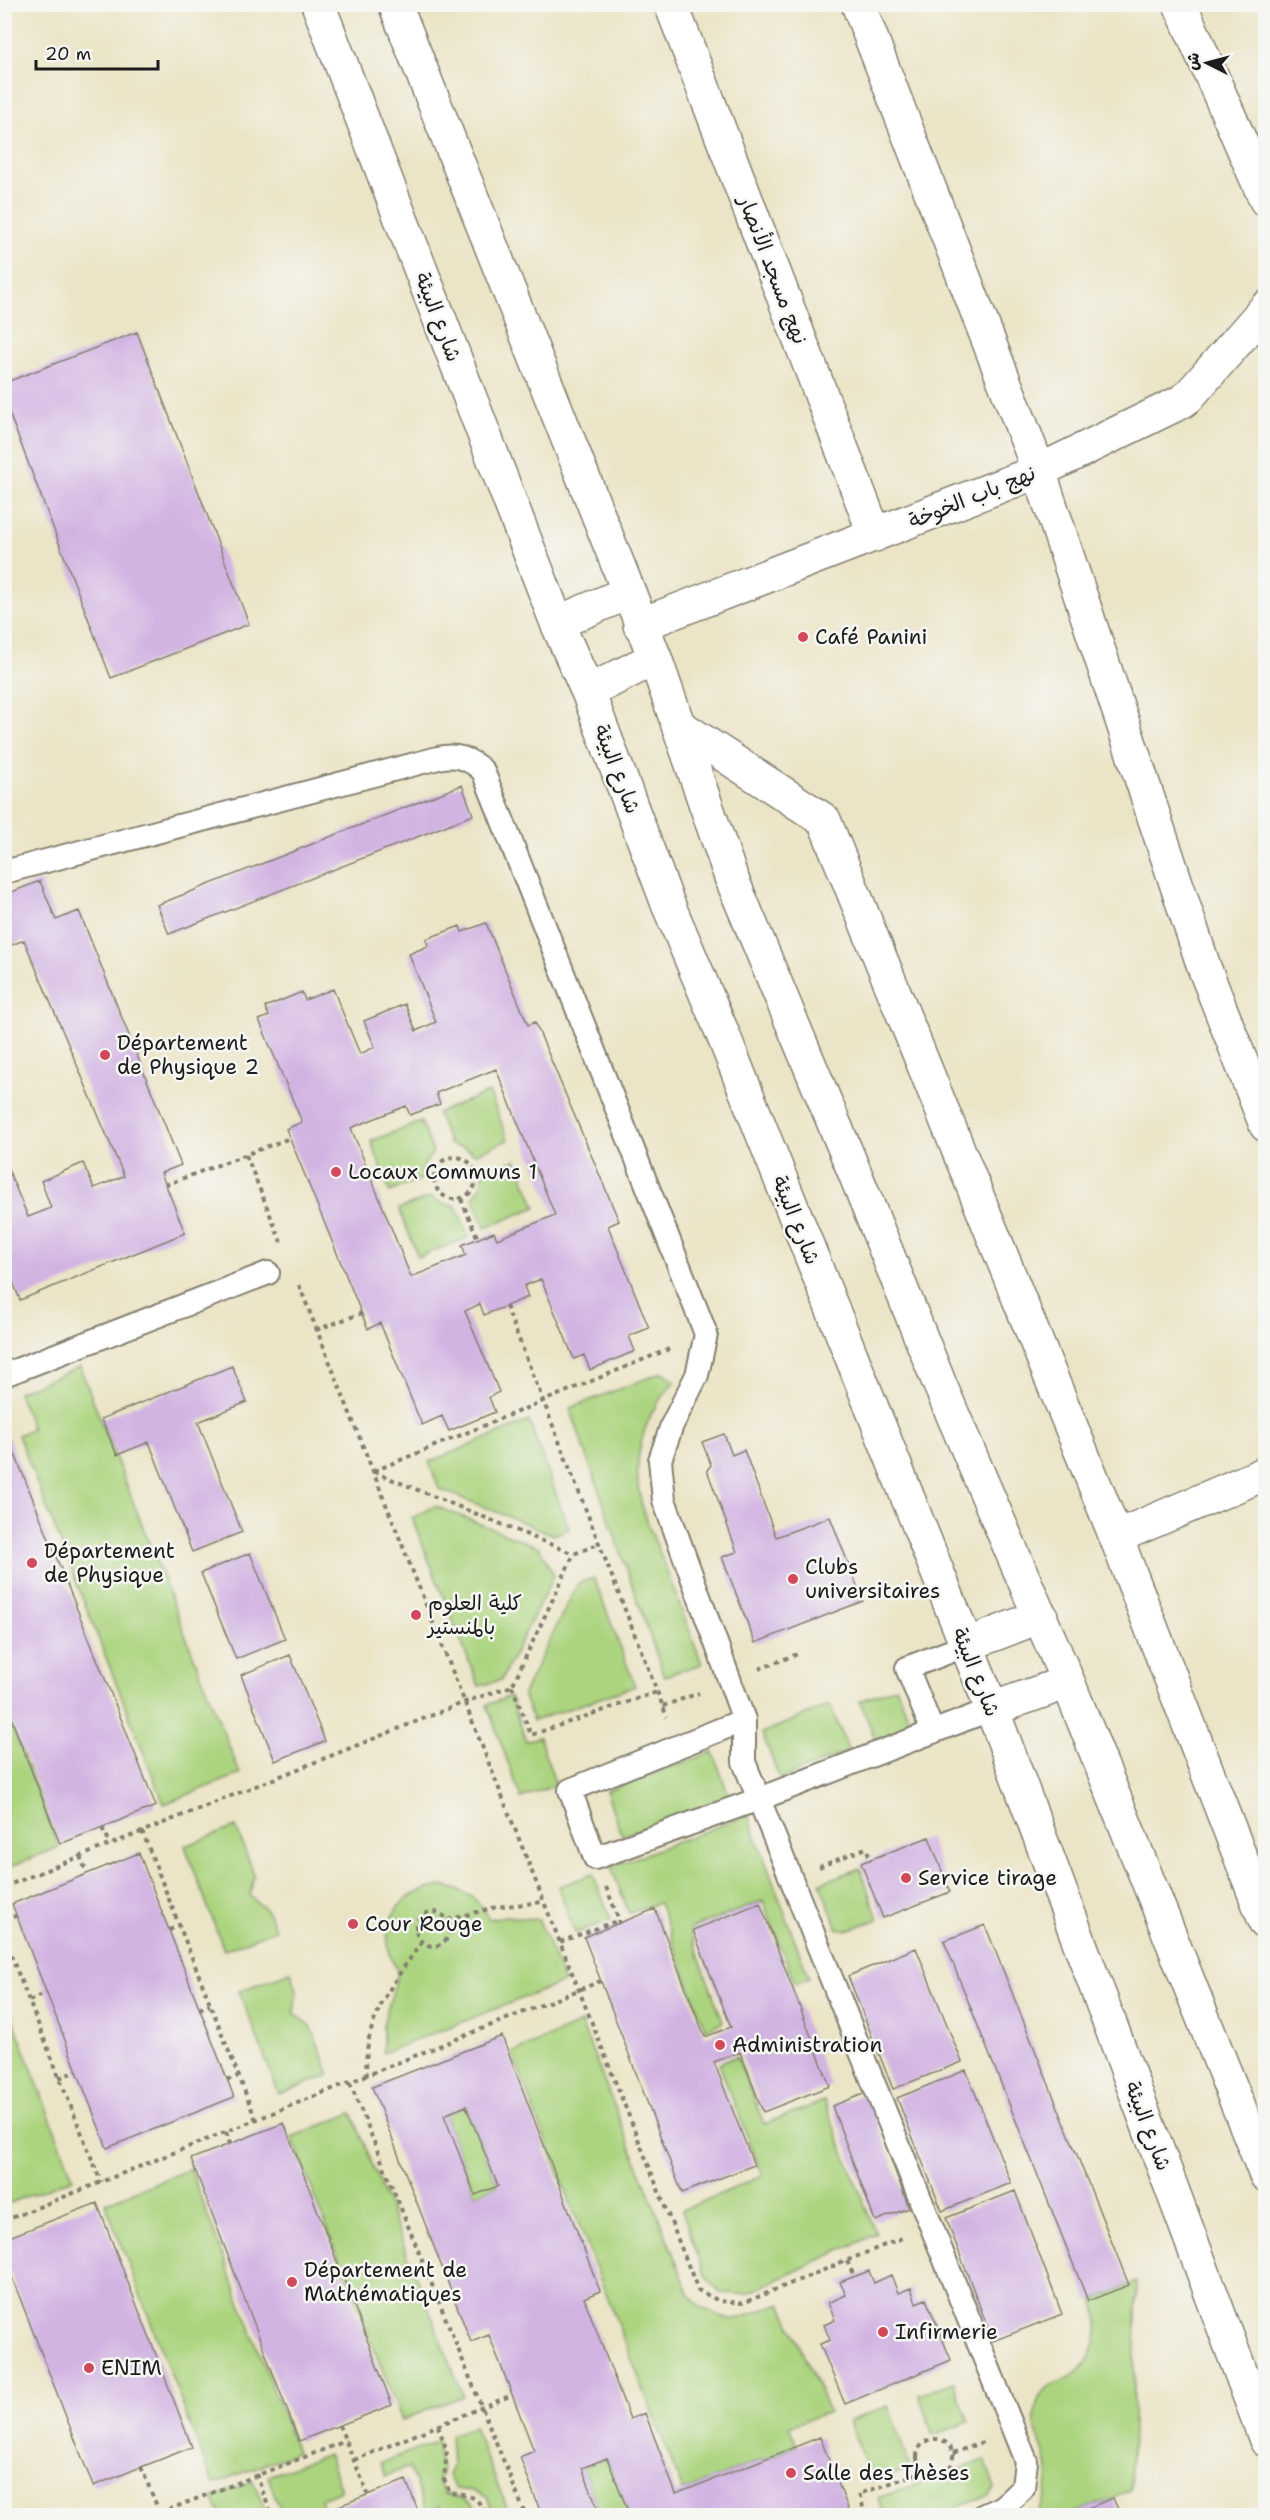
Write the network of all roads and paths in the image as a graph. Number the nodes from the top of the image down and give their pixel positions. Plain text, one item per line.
1 (318, 4) edge
2 (395, 4) edge
3 (671, 4) edge
4 (858, 4) edge
5 (1180, 4) edge
6 (1266, 200) edge
7 (1266, 308) edge
8 (1039, 471) junction
9 (875, 535) junction
10 (627, 593) junction
11 (557, 623) junction
12 (640, 625) junction
13 (655, 658) junction
14 (588, 692) junction
15 (678, 725) junction
16 (4, 872) edge
17 (1266, 1125) edge
18 (290, 1138) dead end
19 (246, 1155) junction
20 (165, 1185) dead end
21 (461, 1198) junction
22 (478, 1239) dead end
23 (286, 1253) dead end
24 (268, 1273) dead end
25 (294, 1275) dead end
26 (506, 1306) dead end
27 (362, 1313) dead end
28 (316, 1330) junction
29 (706, 1334) junction
30 (4, 1375) edge
31 (543, 1399) junction
32 (374, 1471) junction
33 (1266, 1473) edge
34 (1116, 1537) junction
35 (598, 1544) junction
36 (574, 1554) junction
37 (1041, 1617) junction
38 (964, 1646) junction
39 (1068, 1682) junction
40 (512, 1686) junction
41 (657, 1692) junction
42 (465, 1702) junction
43 (992, 1709) junction
44 (744, 1720) junction
45 (933, 1732) junction
46 (679, 1746) junction
47 (759, 1799) junction
48 (102, 1828) dead end
49 (142, 1831) junction
50 (111, 1844) junction
51 (80, 1856) junction
52 (871, 1860) dead end
53 (87, 1873) dead end
54 (791, 1878) junction
55 (4, 1887) edge
56 (544, 1902) junction
57 (16, 1916) dead end
58 (4, 1919) edge
59 (448, 1920) junction
60 (619, 1923) dead end
61 (1266, 1923) edge
62 (180, 1926) junction
63 (169, 1930) dead end
64 (4, 1938) edge
65 (422, 1942) junction
66 (560, 1942) junction
67 (601, 1981) dead end
68 (579, 1991) junction
69 (46, 1993) dead end
70 (29, 2001) junction
71 (210, 2005) junction
72 (199, 2009) dead end
73 (77, 2072) dead end
74 (238, 2076) junction
75 (367, 2076) junction
76 (59, 2078) junction
77 (227, 2080) dead end
78 (350, 2083) junction
79 (256, 2120) junction
80 (226, 2132) junction
81 (230, 2144) dead end
82 (1266, 2175) edge
83 (101, 2182) junction
84 (4, 2221) edge
85 (933, 2225) junction
86 (847, 2261) junction
87 (855, 2276) dead end
88 (512, 2395) dead end
89 (483, 2408) junction
90 (339, 2425) dead end
91 (438, 2426) junction
92 (346, 2440) junction
93 (1266, 2440) edge
94 (354, 2460) junction
95 (141, 2467) dead end
96 (925, 2471) junction
97 (256, 2474) junction
98 (368, 2494) dead end
99 (160, 2514) edge
100 (152, 2516) edge
101 (272, 2516) edge
102 (486, 2516) edge
103 (526, 2516) edge
104 (866, 2516) edge
105 (982, 2516) edge

1 - 11 main road, شارع البيئة
2 - 10 main road
3 - 9 main road, نهج مسجد الأنصار
4 - 8 main road
5 - 6 main road
7 - 8 main road, نهج باب الخوخة
8 - 9 main road, نهج باب الخوخة
8 - 17 main road
9 - 12 main road, نهج باب الخوخة
10 - 11 main road
10 - 12 main road
11 - 14 main road, شارع البيئة
12 - 13 main road
13 - 14 main road
13 - 15 main road
14 - 38 main road, شارع البيئة
15 - 34 main road
15 - 37 main road
16 - 29 lane
18 - 19 path
19 - 20 path
19 - 23 path
21 - 21 path
21 - 22 path
24 - 30 lane
25 - 28 path
26 - 31 path
27 - 28 path
28 - 32 path
29 - 31 path
29 - 44 lane
31 - 32 path
31 - 35 path
32 - 36 path
32 - 42 path
33 - 34 main road
34 - 61 main road
35 - 36 path
35 - 41 path
36 - 40 path
37 - 38 main road
37 - 39 main road
38 - 43 main road, شارع البيئة
38 - 45 lane
39 - 43 main road
39 - 82 main road
40 - 41 path
40 - 42 path
41 - 46 path
42 - 49 path
42 - 56 path
43 - 45 lane
43 - 93 main road, شارع البيئة
44 - 46 lane
44 - 47 lane
45 - 47 lane
46 - 47 lane
47 - 54 lane
48 - 50 path
49 - 50 path
49 - 62 path
50 - 51 path
51 - 53 path
51 - 55 path
52 - 54 path
54 - 85 lane
56 - 59 path
56 - 66 path
57 - 58 path
59 - 65 path
59 - 65 path
60 - 66 path
62 - 63 path
62 - 71 path
64 - 70 path
65 - 75 path
66 - 68 path
67 - 68 path
68 - 75 path
68 - 86 path
69 - 70 path
70 - 76 path
71 - 72 path
71 - 74 path
73 - 76 path
74 - 77 path
74 - 79 path
75 - 78 path
76 - 83 path
78 - 79 path
78 - 89 path
79 - 80 path
80 - 81 path
80 - 83 path
83 - 84 path
85 - 86 path
85 - 105 lane
86 - 87 path
88 - 89 path
89 - 91 path
89 - 103 path
90 - 92 path
91 - 94 path
91 - 102 path
92 - 94 path
92 - 97 path
94 - 98 path
95 - 99 path
96 - 96 path
96 - 104 path
97 - 99 path
97 - 101 path
99 - 100 path

